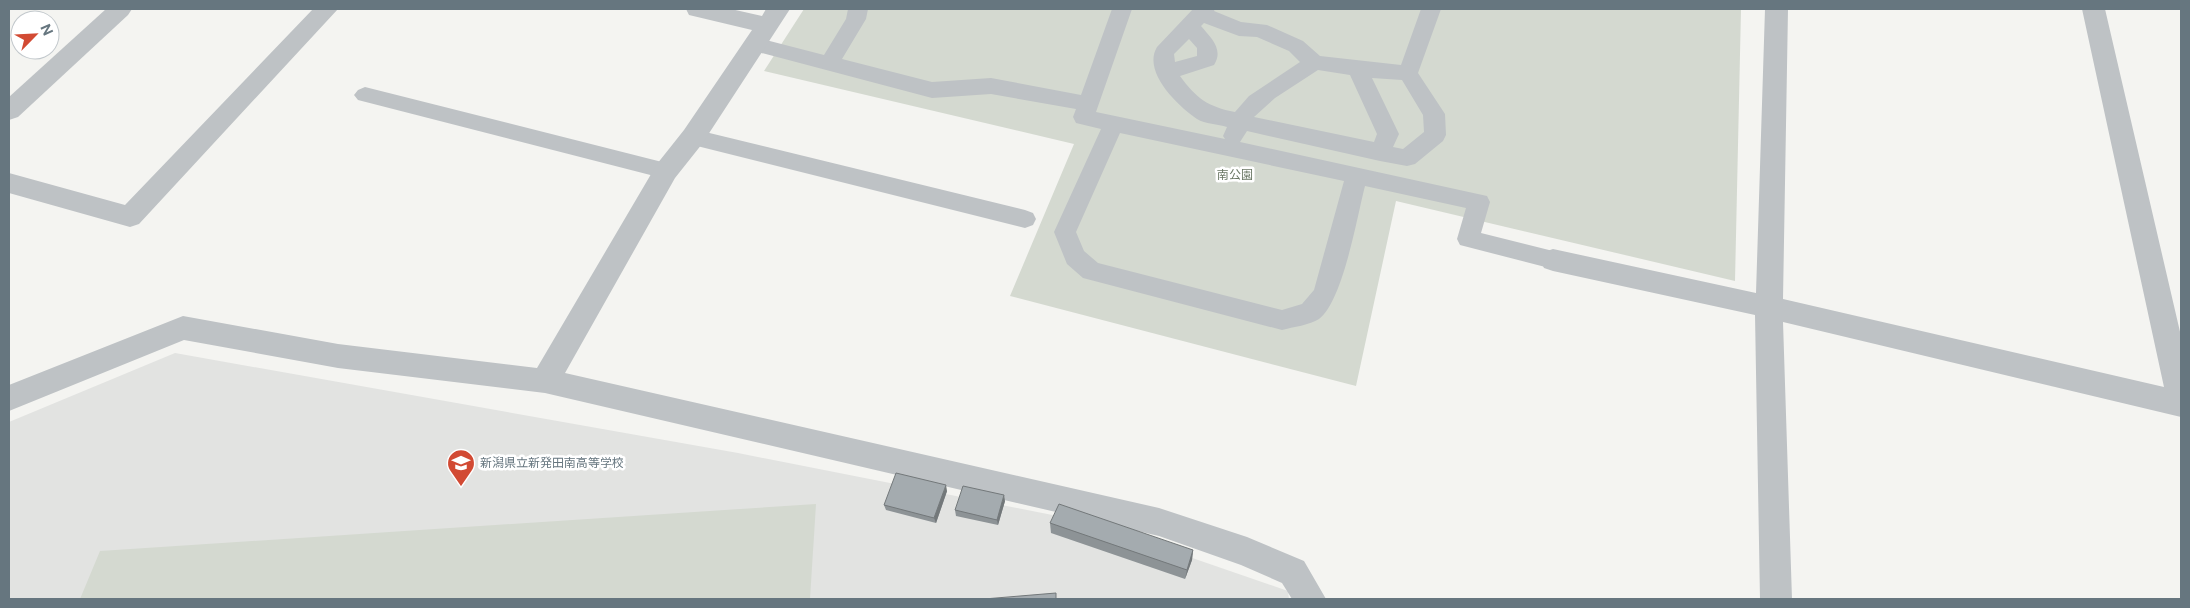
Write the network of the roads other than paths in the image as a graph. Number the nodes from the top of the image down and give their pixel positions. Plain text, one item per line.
1 (120, 9) edge
2 (326, 9) edge
3 (697, 9) edge
4 (858, 9) edge
5 (1122, 9) edge
6 (1431, 9) edge
7 (1776, 9) edge
8 (2094, 9) edge
9 (1198, 16) edge
10 (766, 26) edge
11 (1314, 62) junction
12 (830, 63) junction
13 (1357, 69) junction
14 (1166, 73) junction
15 (1408, 73) junction
16 (365, 95) dead end
17 (1089, 104) junction
18 (9, 112) edge
19 (1238, 122) junction
20 (1114, 123) junction
21 (693, 137) junction
22 (1231, 148) junction
23 (1380, 153) junction
24 (666, 171) junction
25 (1357, 175) junction
26 (9, 182) edge
27 (1026, 218) dead end
28 (1553, 260) joint
29 (1769, 307) junction
30 (545, 381) junction
31 (2181, 397) edge
32 (9, 398) edge
33 (2181, 404) edge
34 (1310, 599) edge
35 (1776, 599) edge

1 - 18 street
2 - 26 street
3 - 10 street
4 - 12 lane
5 - 17 lane
6 - 15 lane
7 - 29 street
8 - 31 street
9 - 11 lane
9 - 14 lane
9 - 14 lane
10 - 12 lane
10 - 21 street
11 - 13 lane
11 - 19 lane
12 - 17 lane
13 - 15 lane
13 - 23 lane
14 - 19 lane
15 - 23 lane
16 - 24 lane
17 - 20 lane
19 - 22 lane
19 - 23 lane
20 - 22 lane
20 - 25 lane
21 - 24 street
21 - 27 lane
22 - 25 lane
24 - 30 street
25 - 28 lane
28 - 29 street
29 - 33 street
29 - 35 street
30 - 32 street
30 - 34 street

